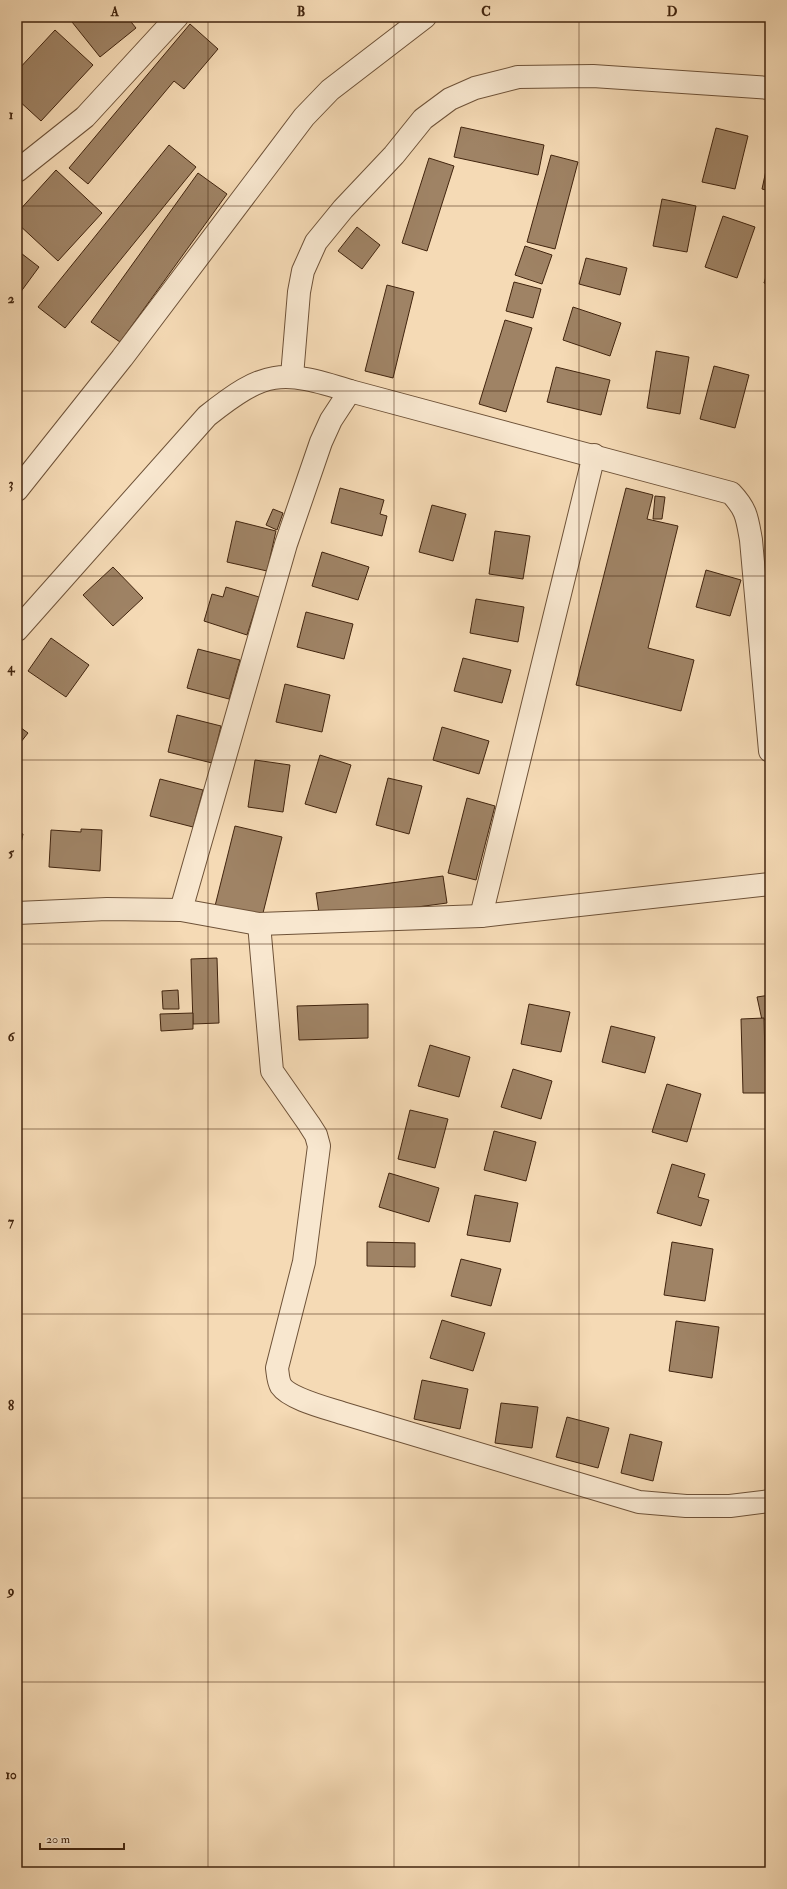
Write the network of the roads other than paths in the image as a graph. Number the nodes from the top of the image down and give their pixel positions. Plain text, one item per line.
1 (177, 17) edge
2 (425, 17) edge
3 (770, 88) edge
4 (17, 171) edge
5 (292, 376) junction
6 (350, 391) junction
7 (594, 456) junction
8 (17, 490) edge
9 (17, 630) edge
10 (770, 750) edge
11 (770, 884) edge
12 (181, 910) junction
13 (17, 913) edge
14 (480, 916) junction
15 (259, 924) junction
16 (770, 1501) edge

1 - 4 street
2 - 8 street
3 - 5 street
5 - 6 street
5 - 9 street
6 - 7 street
6 - 12 street
7 - 10 street
7 - 14 street
11 - 14 street
12 - 13 street
12 - 15 street
14 - 15 street
15 - 16 street

